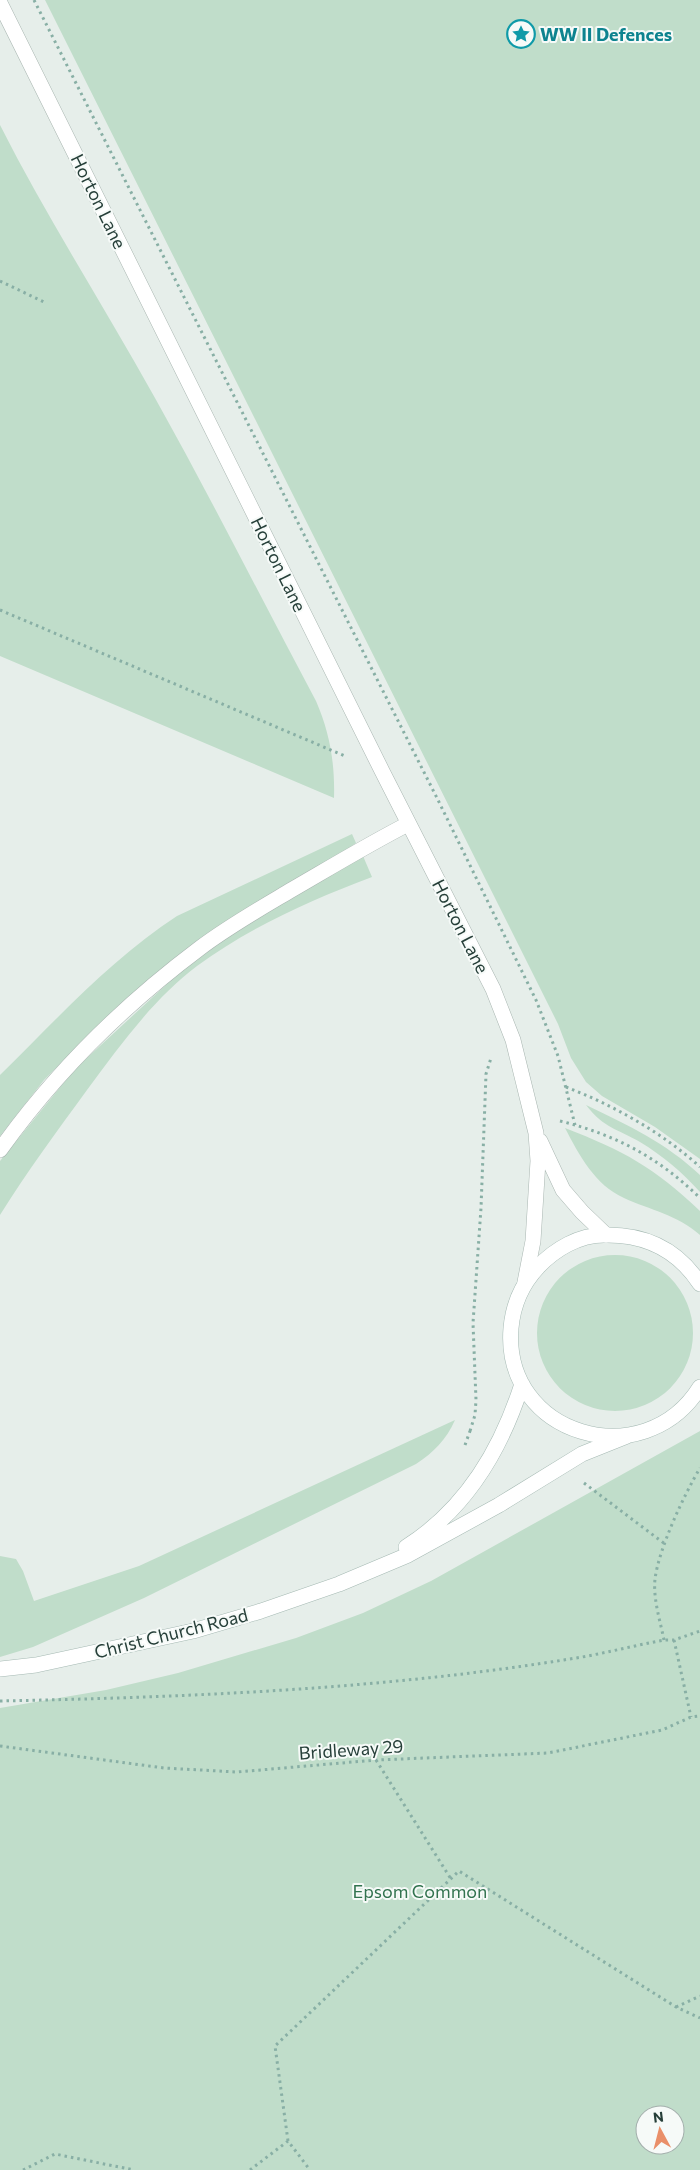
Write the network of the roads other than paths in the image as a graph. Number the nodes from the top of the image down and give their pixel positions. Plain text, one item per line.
1 (0, 3) edge
2 (408, 824) junction
3 (536, 1133) junction
4 (0, 1150) edge
5 (606, 1234) junction
6 (682, 1262) junction
7 (700, 1274) edge
8 (525, 1282) junction
9 (700, 1284) edge
10 (522, 1384) junction
11 (700, 1387) edge
12 (627, 1436) junction
13 (339, 1584) junction
14 (0, 1669) edge

1 - 2 street, Horton Lane
2 - 3 street, Horton Lane
2 - 4 street
3 - 5 street, Horton Lane
3 - 8 street, Horton Lane
5 - 6 street
5 - 8 street
6 - 7 street
6 - 9 street
8 - 10 street
10 - 12 street
10 - 13 street, Christ Church Road
11 - 12 street
12 - 13 street, Christ Church Road
13 - 14 street, Christ Church Road

